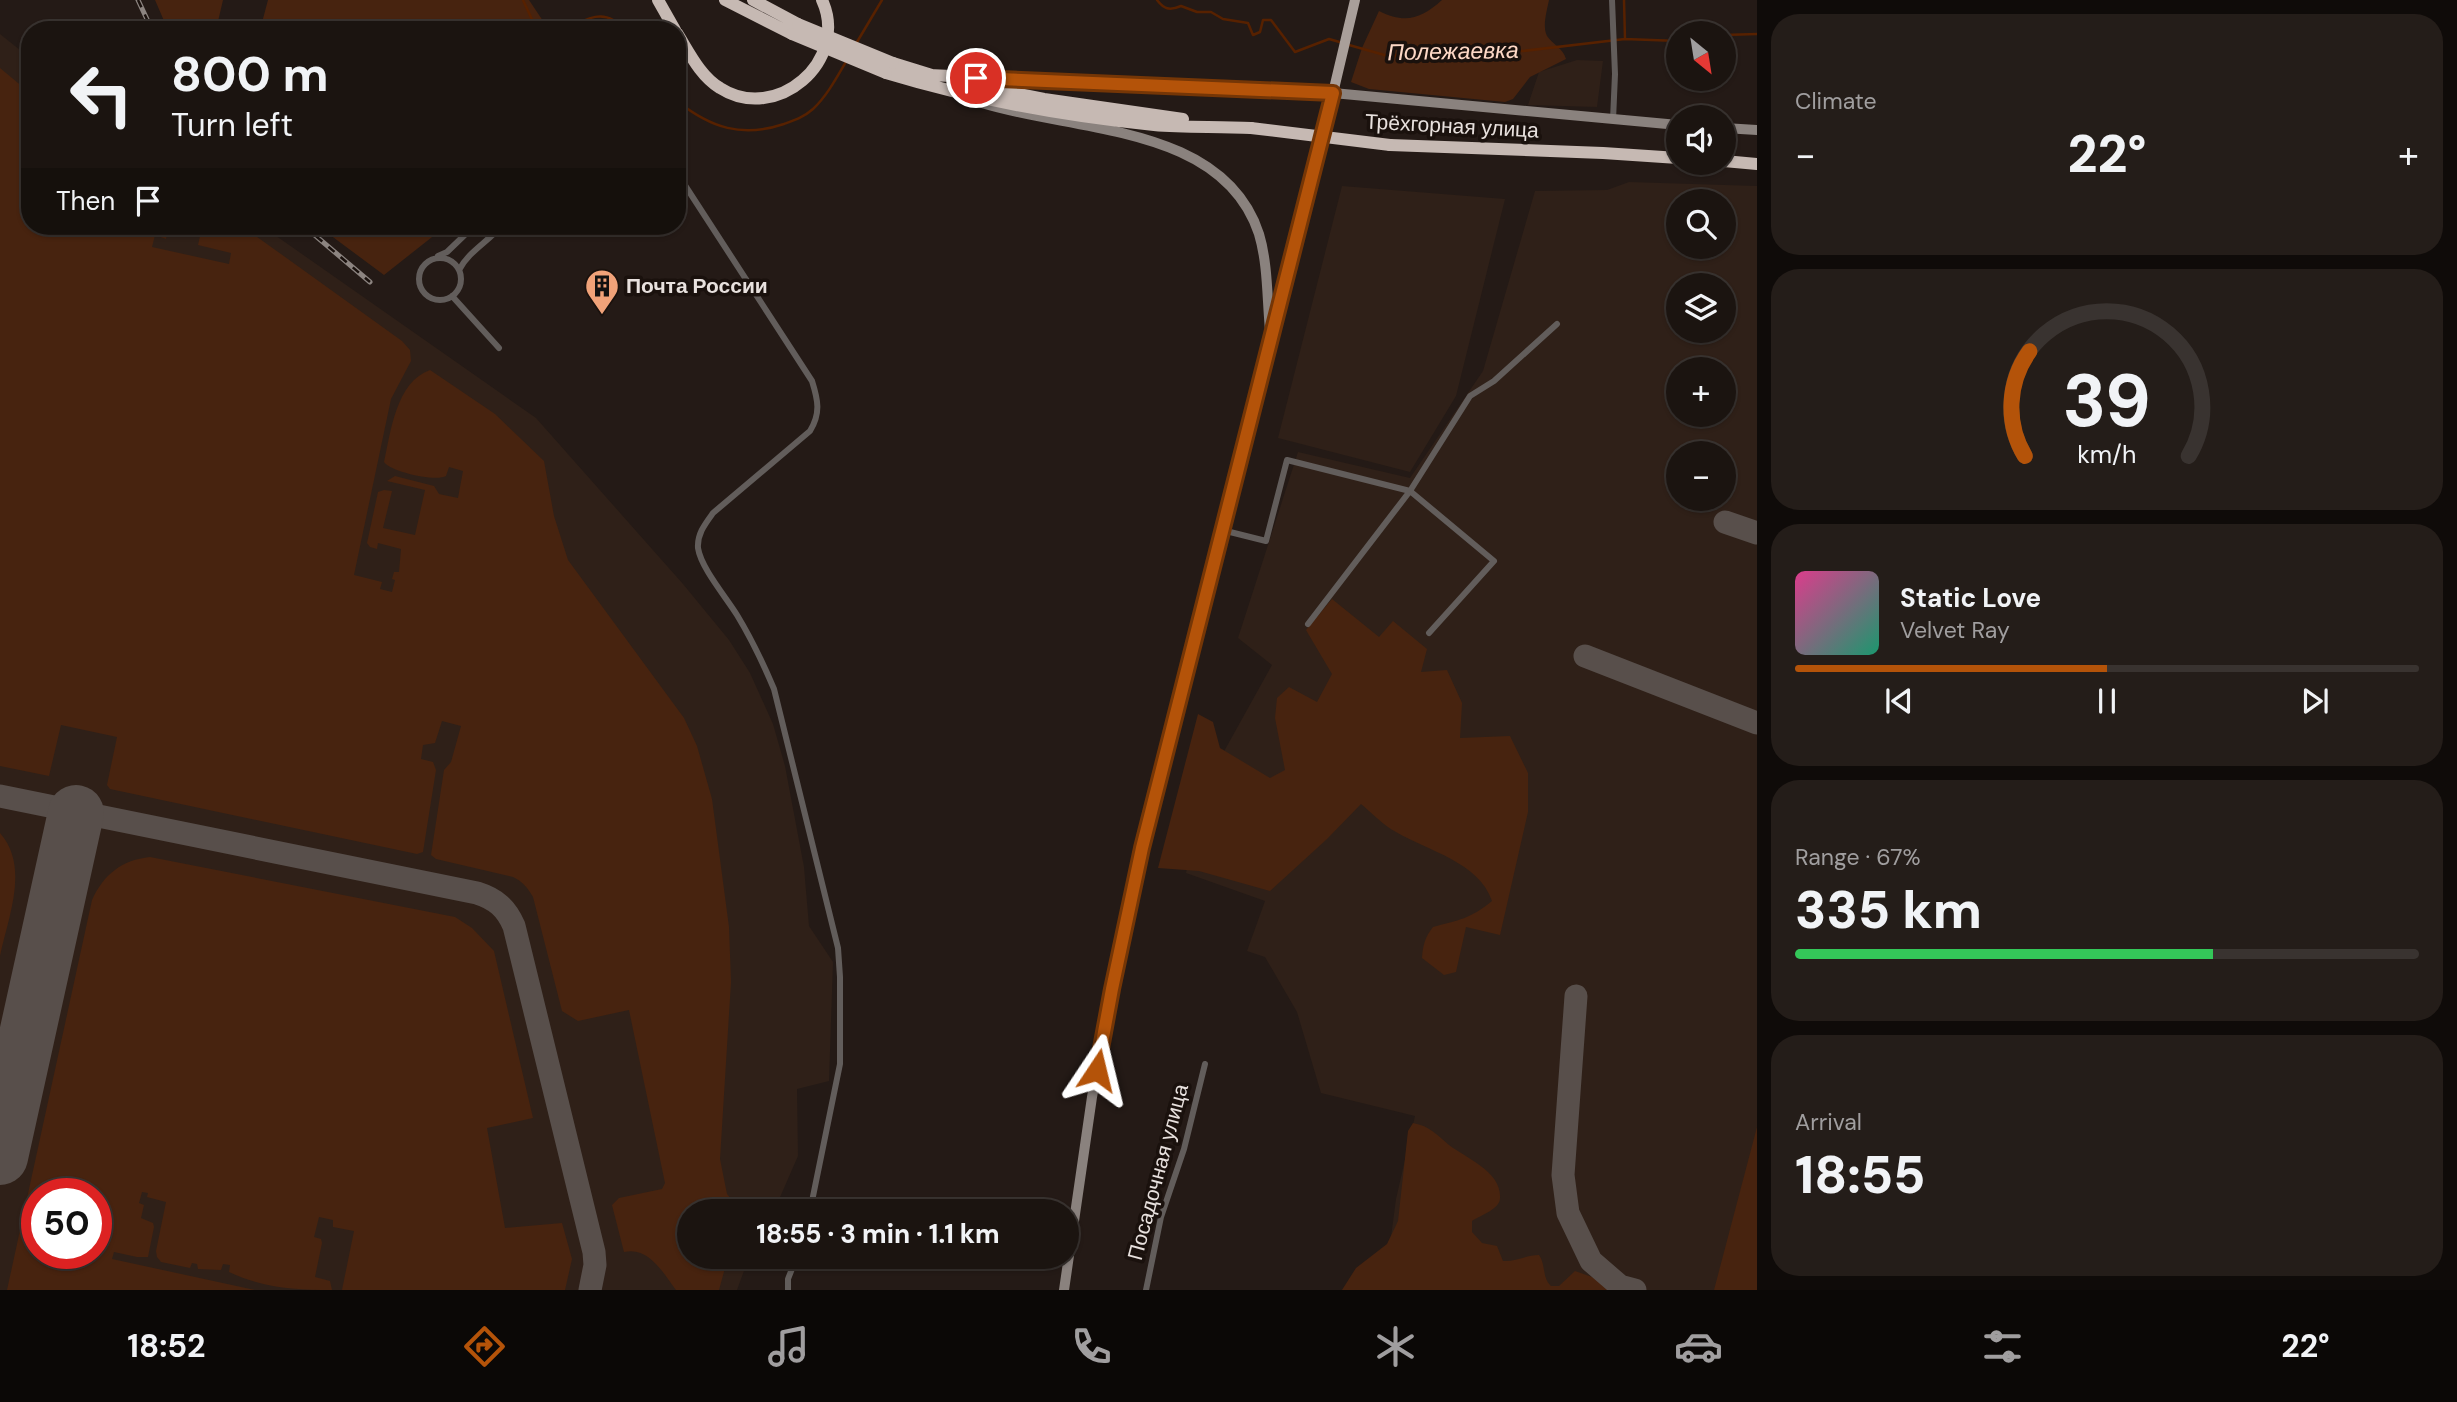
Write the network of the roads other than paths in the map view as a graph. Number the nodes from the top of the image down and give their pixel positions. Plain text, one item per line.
1 (658, 0) edge
2 (724, 0) edge
3 (753, 0) edge
4 (822, 0) edge
5 (1355, 0) edge
6 (1612, 0) edge
7 (670, 21) edge
8 (795, 29) junction
9 (686, 47) edge
10 (928, 80) junction
11 (1333, 93) junction
12 (1613, 120) junction
13 (1666, 124) edge
14 (1736, 129) edge
15 (1757, 130) edge
16 (1666, 157) edge
17 (1736, 162) edge
18 (1757, 164) edge
19 (686, 187) edge
20 (465, 235) edge
21 (494, 235) edge
22 (435, 258) junction
23 (459, 270) junction
24 (452, 296) junction
25 (1557, 324) dead end
26 (1271, 338) junction
27 (499, 348) dead end
28 (1410, 491) junction
29 (1222, 530) junction
30 (1308, 624) dead end
31 (1429, 633) dead end
32 (1205, 1064) dead end
33 (812, 1199) edge
34 (792, 1269) edge
35 (788, 1290) edge
36 (1064, 1290) edge
37 (1146, 1290) edge

1 - 7 highway
2 - 8 highway
3 - 8 highway
4 - 9 highway
5 - 11 main road
6 - 12 street
8 - 10 highway, bridge
10 - 11 highway
10 - 16 highway, Трёхгорная улица, bridge
10 - 26 main road
11 - 12 main road
11 - 26 main road
12 - 13 main road
14 - 15 main road
17 - 18 highway
19 - 33 street
20 - 22 street
21 - 23 street
22 - 23 street
22 - 24 street
23 - 24 street
24 - 27 street
25 - 28 street
26 - 29 main road
28 - 29 street
28 - 30 street
28 - 31 street
29 - 36 main road
32 - 37 street, Посадочная улица
34 - 35 street

